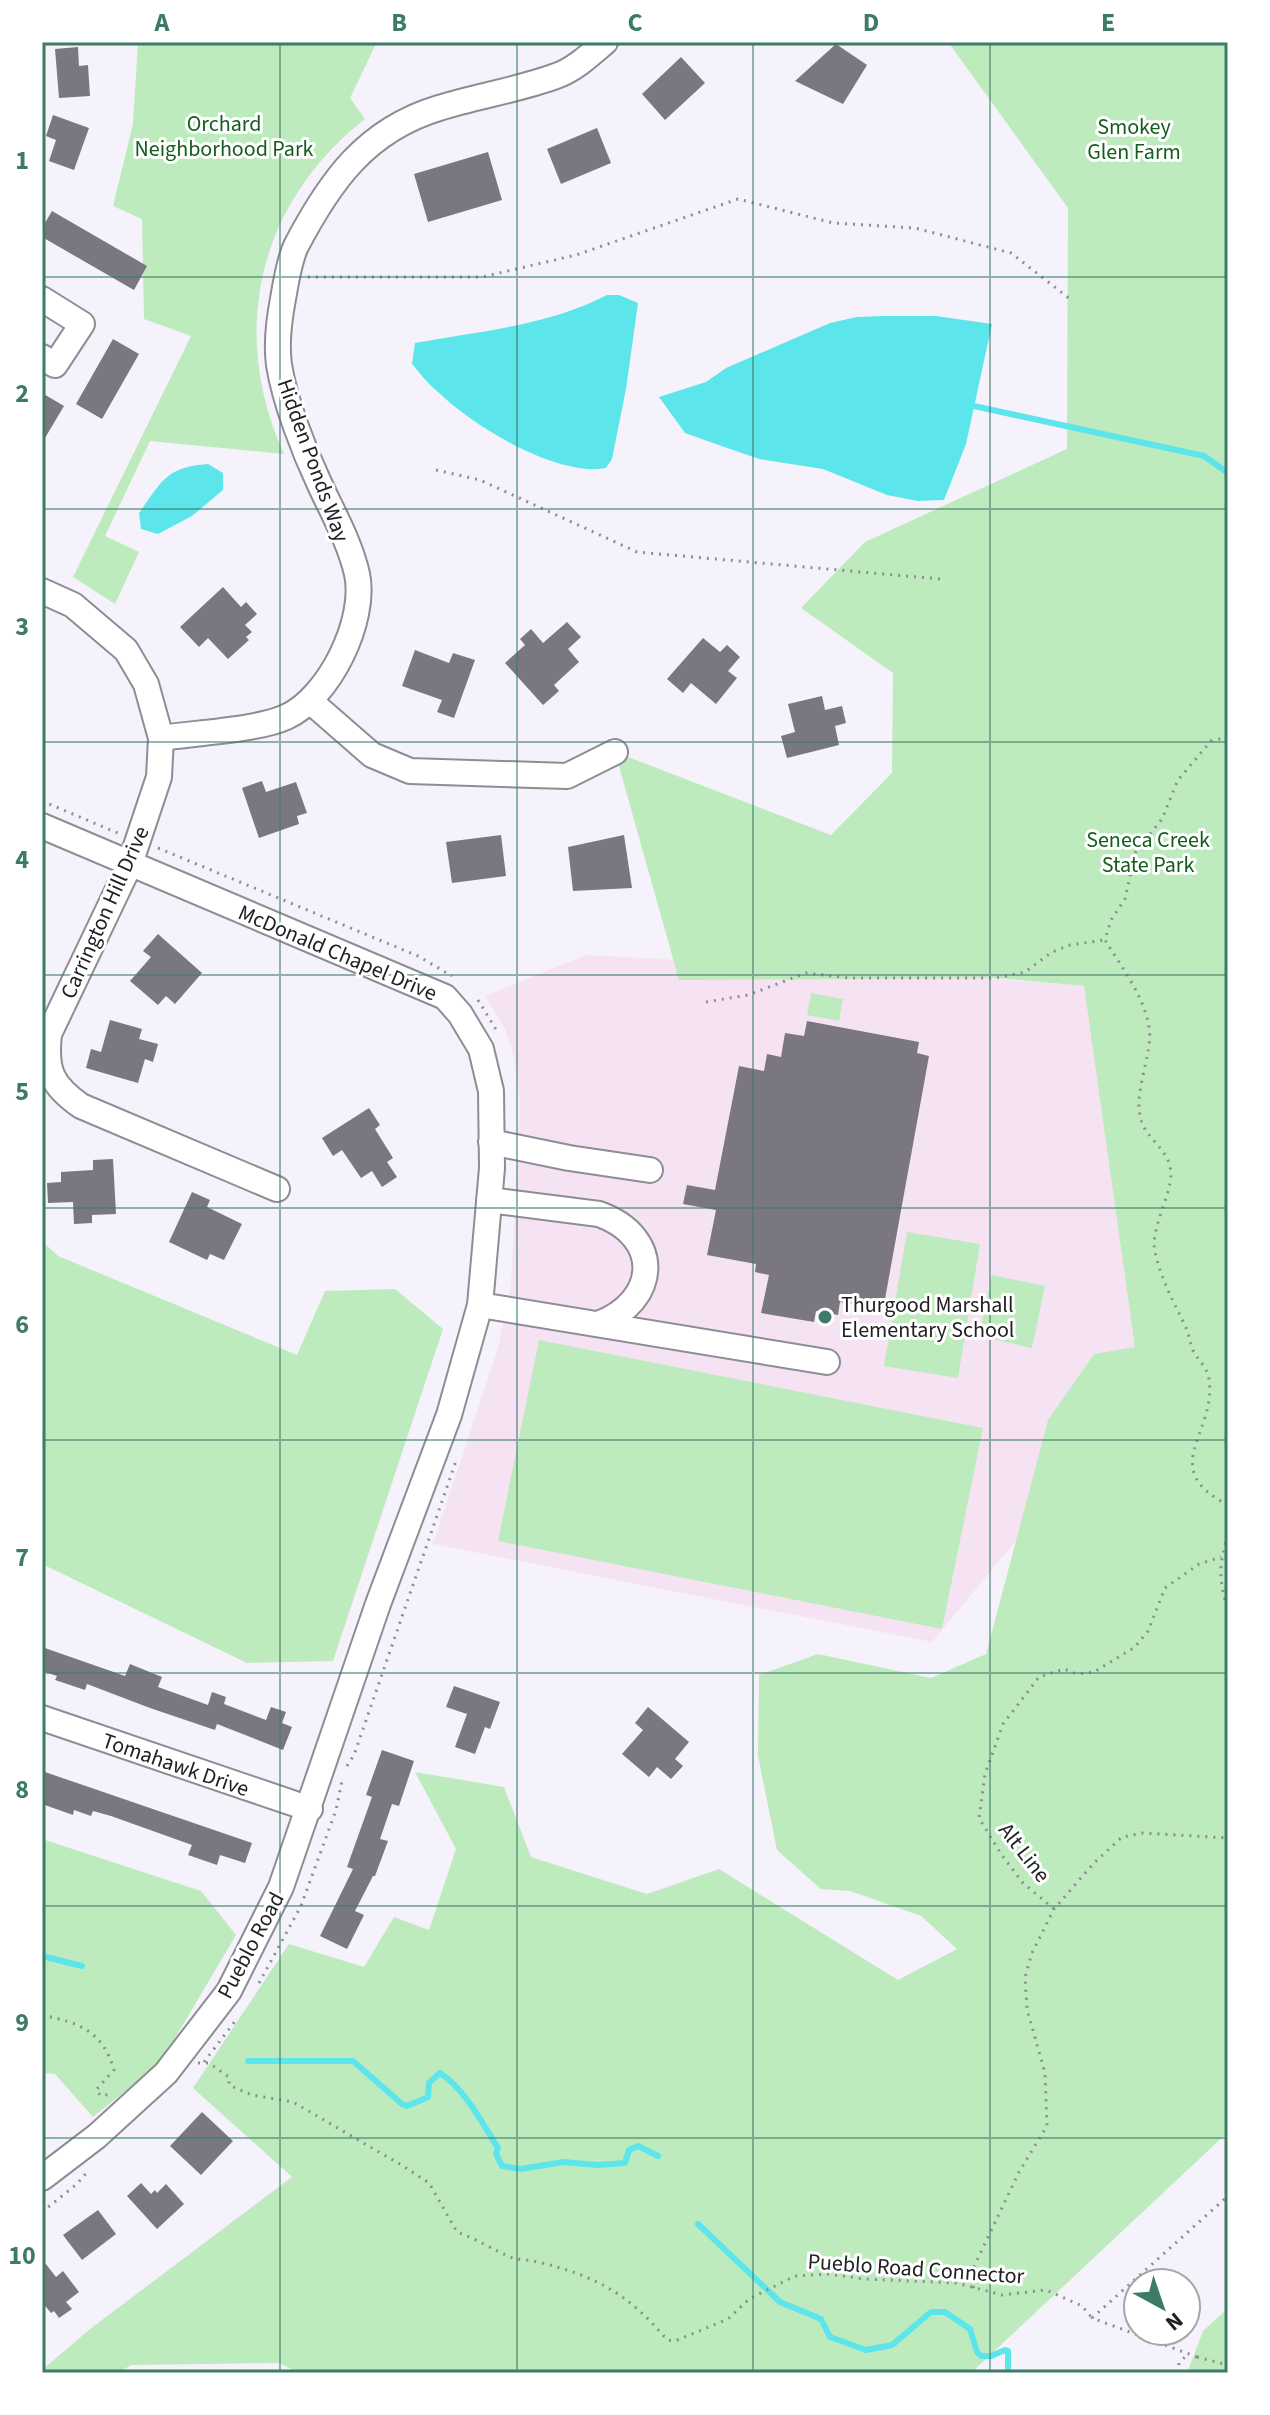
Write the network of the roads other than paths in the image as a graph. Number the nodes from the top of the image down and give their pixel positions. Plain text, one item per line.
1 (605, 42) edge
2 (42, 299) edge
3 (42, 357) edge
4 (42, 591) edge
5 (310, 701) junction
6 (161, 738) junction
7 (615, 752) dead end
8 (42, 826) edge
9 (130, 864) junction
10 (491, 1142) junction
11 (650, 1170) dead end
12 (277, 1189) dead end
13 (489, 1200) junction
14 (480, 1305) junction
15 (598, 1324) junction
16 (827, 1362) dead end
17 (362, 1650) joint
18 (42, 1718) edge
19 (310, 1809) junction
20 (42, 2178) edge

1 - 5 street, Hidden Ponds Way
2 - 3 street
4 - 6 street, Carrington Hill Drive
5 - 6 street, Hidden Ponds Way
5 - 7 street
6 - 9 street, Carrington Hill Drive
8 - 9 street, McDonald Chapel Drive
9 - 10 street, McDonald Chapel Drive
9 - 12 street, Carrington Hill Drive
10 - 11 street
10 - 13 street, McDonald Chapel Drive
13 - 14 street, McDonald Chapel Drive
13 - 15 street
14 - 15 street
14 - 17 street, McDonald Chapel Drive
15 - 16 street
17 - 19 street, Pueblo Road
18 - 19 street, Tomahawk Drive
19 - 20 street, Pueblo Road

